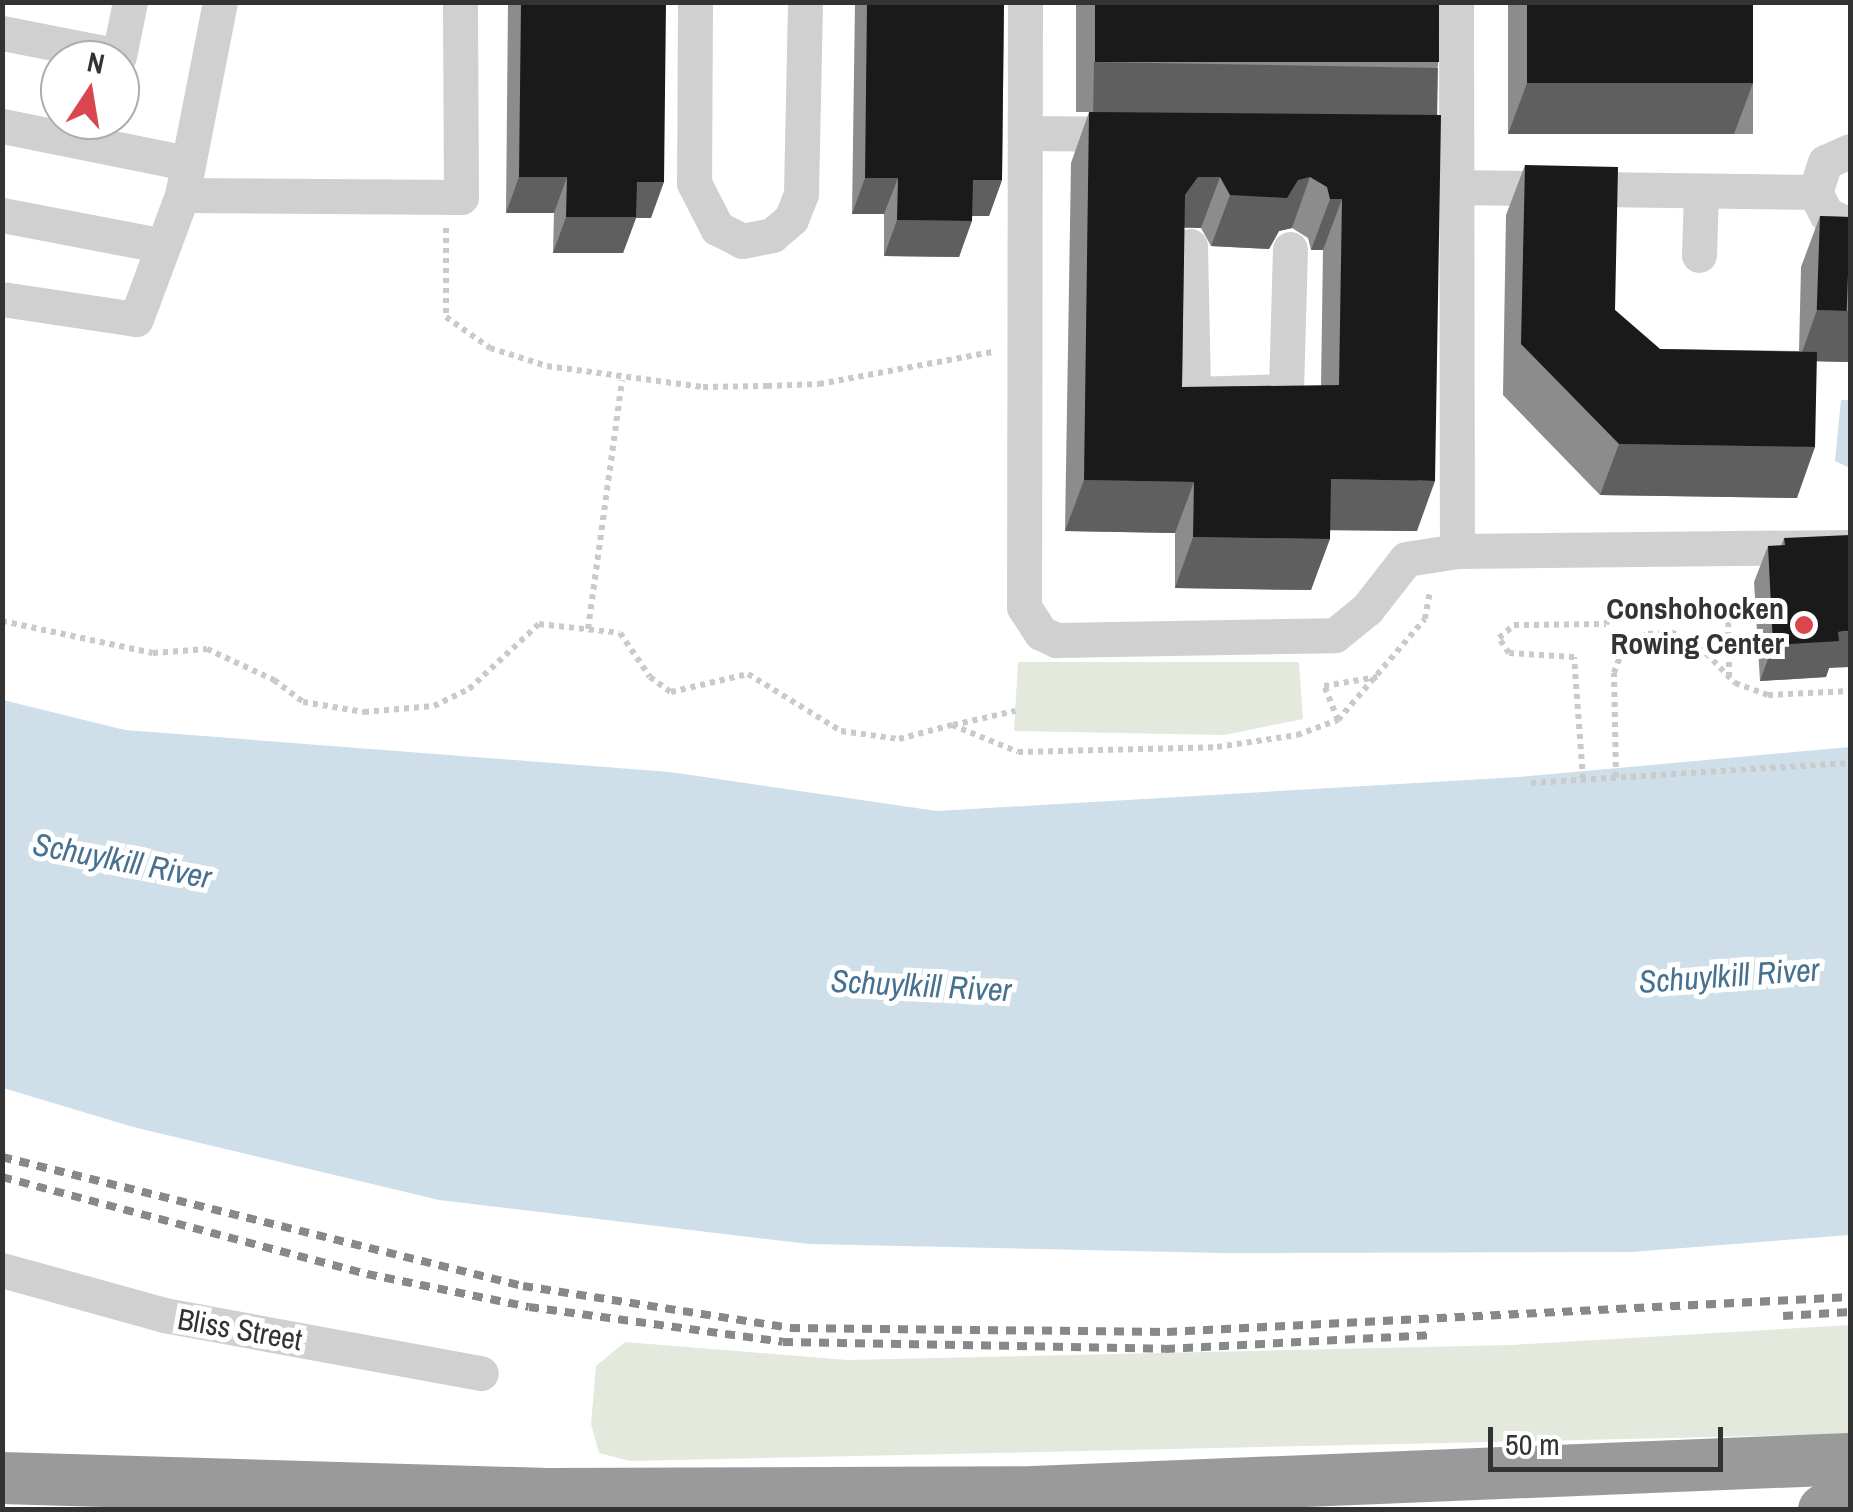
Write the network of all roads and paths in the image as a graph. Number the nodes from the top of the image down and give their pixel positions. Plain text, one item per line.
1 (130, 2) edge
2 (220, 2) edge
3 (460, 2) edge
4 (694, 2) edge
5 (805, 2) edge
6 (1025, 2) edge
7 (1456, 2) edge
8 (2, 33) edge
9 (2, 126) edge
10 (1026, 133) junction
11 (1157, 134) edge
12 (1417, 138) edge
13 (1456, 138) junction
14 (1850, 150) edge
15 (186, 179) junction
16 (1456, 187) junction
17 (1701, 191) junction
18 (1815, 192) junction
19 (447, 197) junction
20 (2, 215) edge
21 (1850, 225) edge
22 (160, 245) junction
23 (1190, 246) dead end
24 (1290, 249) dead end
25 (1699, 256) dead end
26 (2, 299) edge
27 (1000, 351) dead end
28 (622, 380) junction
29 (1850, 547) edge
30 (1457, 551) junction
31 (1430, 591) dead end
32 (1728, 602) dead end
33 (1616, 605) dead end
34 (2, 621) edge
35 (588, 630) junction
36 (1378, 677) junction
37 (1729, 677) junction
38 (1850, 691) edge
39 (1015, 711) dead end
40 (1338, 720) junction
41 (952, 726) junction
42 (1850, 763) edge
43 (1616, 777) junction
44 (1583, 780) junction
45 (1531, 783) dead end
46 (2, 1270) edge
47 (481, 1374) dead end
48 (1850, 1459) edge
49 (2, 1478) edge
50 (1850, 1508) edge
51 (1824, 1510) edge

1 - 8 street
2 - 15 street
3 - 19 street
4 - 5 street
6 - 10 street
7 - 13 street
9 - 15 street
10 - 11 street
10 - 30 street
12 - 13 street
13 - 16 street
14 - 18 street
15 - 19 street
15 - 22 street
16 - 17 street
16 - 30 street
17 - 18 street
17 - 25 street
18 - 21 street
19 - 28 path
20 - 22 street
22 - 26 street
23 - 24 street
27 - 28 path
28 - 35 path
29 - 30 street
31 - 36 path
32 - 37 path
33 - 44 path
34 - 35 path
35 - 41 path
36 - 40 path
36 - 40 path
37 - 38 path
37 - 43 path
39 - 41 path
40 - 41 path
42 - 43 path
43 - 44 path
44 - 45 path
46 - 47 street, Bliss Street
48 - 49 highway
50 - 51 highway

